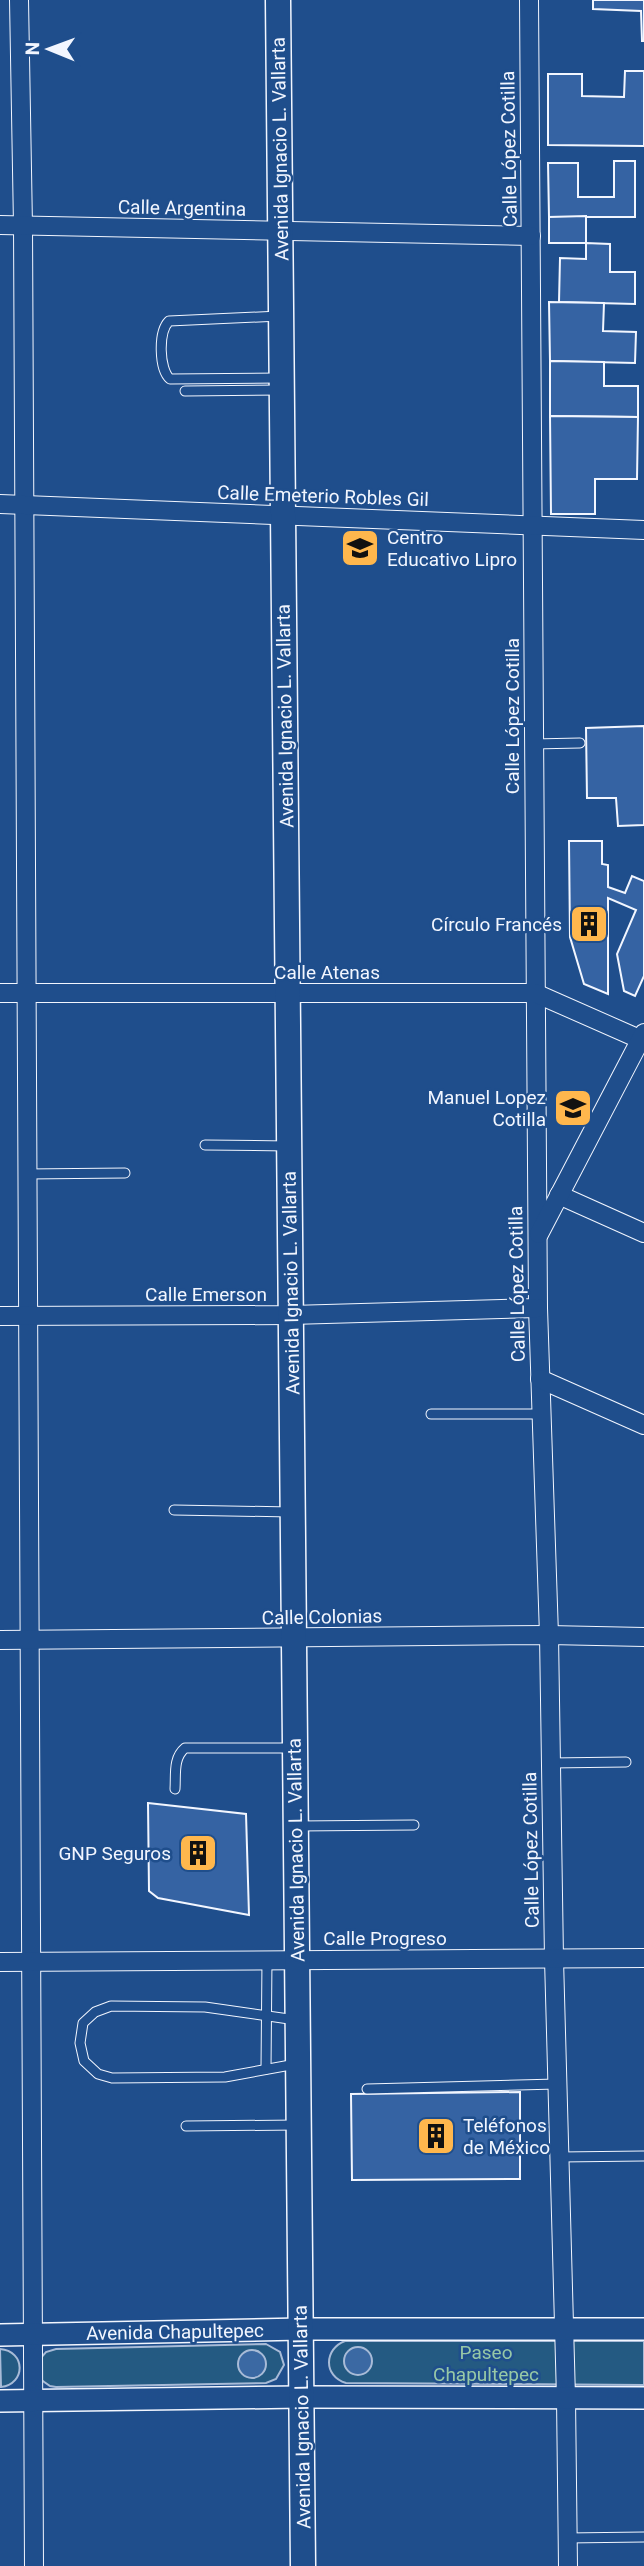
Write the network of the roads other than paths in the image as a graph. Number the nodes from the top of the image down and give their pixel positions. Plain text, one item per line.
1 (19, 0) edge
2 (278, 0) edge
3 (528, 0) edge
4 (0, 225) edge
5 (23, 226) junction
6 (281, 231) junction
7 (531, 236) junction
8 (281, 316) junction
9 (282, 384) junction
10 (185, 391) dead end
11 (0, 504) edge
12 (24, 505) junction
13 (284, 515) junction
14 (532, 525) junction
15 (644, 530) edge
16 (580, 743) dead end
17 (533, 744) junction
18 (0, 993) edge
19 (26, 993) junction
20 (288, 993) junction
21 (535, 993) junction
22 (643, 1038) edge
23 (205, 1145) dead end
24 (289, 1146) junction
25 (125, 1173) dead end
26 (27, 1174) junction
27 (559, 1195) junction
28 (644, 1233) edge
29 (537, 1237) junction
30 (538, 1308) junction
31 (291, 1315) junction
32 (0, 1316) edge
33 (28, 1316) junction
34 (540, 1379) junction
35 (541, 1414) junction
36 (431, 1415) dead end
37 (644, 1425) edge
38 (174, 1510) dead end
39 (293, 1512) junction
40 (549, 1635) junction
41 (644, 1637) edge
42 (294, 1638) junction
43 (0, 1640) edge
44 (29, 1640) junction
45 (295, 1748) junction
46 (626, 1762) dead end
47 (551, 1763) junction
48 (175, 1789) dead end
49 (414, 1825) dead end
50 (296, 1826) junction
51 (644, 1958) edge
52 (554, 1959) junction
53 (267, 1960) junction
54 (297, 1960) junction
55 (31, 1961) junction
56 (0, 1962) edge
57 (266, 2015) junction
58 (298, 2020) junction
59 (298, 2063) junction
60 (266, 2069) junction
61 (557, 2084) junction
62 (367, 2090) dead end
63 (186, 2126) dead end
64 (299, 2126) junction
65 (643, 2156) edge
66 (559, 2157) junction
67 (300, 2329) junction
68 (563, 2329) junction
69 (644, 2329) edge
70 (32, 2334) junction
71 (0, 2335) edge
72 (301, 2397) junction
73 (566, 2398) junction
74 (644, 2398) edge
75 (33, 2400) junction
76 (0, 2401) edge
77 (644, 2537) edge
78 (567, 2538) junction
79 (34, 2566) edge
80 (303, 2566) edge
81 (568, 2566) edge

1 - 5 street
2 - 6 main road, Avenida Ignacio L. Vallarta
3 - 7 street, Calle López Cotilla
4 - 5 street, Calle Argentina
5 - 6 street, Calle Argentina
5 - 12 street
6 - 7 street, Calle Argentina
6 - 8 main road, Avenida Ignacio L. Vallarta
7 - 14 street, Calle López Cotilla
8 - 9 main road, Avenida Ignacio L. Vallarta
8 - 9 lane
9 - 10 lane
9 - 13 main road, Avenida Ignacio L. Vallarta
11 - 12 street, Calle Emeterio Robles Gil
12 - 13 street, Calle Emeterio Robles Gil
12 - 19 street
13 - 14 street, Calle Emeterio Robles Gil
13 - 20 main road, Avenida Ignacio L. Vallarta
14 - 15 street, Calle Emeterio Robles Gil
14 - 17 street, Calle López Cotilla
16 - 17 lane
17 - 21 street, Calle López Cotilla
18 - 19 street, Calle Atenas
19 - 20 street, Calle Atenas
19 - 26 street
20 - 21 street, Calle Atenas
20 - 24 main road, Avenida Ignacio L. Vallarta
21 - 22 street, Calle Atenas
21 - 29 street, Calle López Cotilla
22 - 27 street
23 - 24 lane
24 - 31 main road, Avenida Ignacio L. Vallarta
25 - 26 lane
26 - 33 street
27 - 28 street
27 - 29 street
29 - 30 street, Calle López Cotilla
30 - 31 street, Calle Emerson
30 - 34 street, Calle López Cotilla
31 - 33 street, Calle Emerson
31 - 39 main road, Avenida Ignacio L. Vallarta
32 - 33 street, Calle Emerson
33 - 44 street
34 - 35 street, Calle López Cotilla
34 - 37 street
35 - 36 lane
35 - 40 street, Calle López Cotilla
38 - 39 lane
39 - 42 main road, Avenida Ignacio L. Vallarta
40 - 41 street, Calle Colonias
40 - 42 street, Calle Colonias
40 - 47 street, Calle López Cotilla
42 - 44 street, Calle Colonias
42 - 45 main road, Avenida Ignacio L. Vallarta
43 - 44 street, Calle Colonias
44 - 55 street
45 - 48 lane
45 - 50 main road, Avenida Ignacio L. Vallarta
46 - 47 lane
47 - 52 street, Calle López Cotilla
49 - 50 lane
50 - 54 main road, Avenida Ignacio L. Vallarta
51 - 52 street, Calle Progreso
52 - 54 street, Calle Progreso
52 - 61 street, Calle López Cotilla
53 - 54 street, Calle Progreso
53 - 55 street, Calle Progreso
53 - 57 lane
54 - 58 main road, Avenida Ignacio L. Vallarta
55 - 56 street, Calle Progreso
55 - 70 street
57 - 58 lane
57 - 60 lane
57 - 60 lane
58 - 59 main road, Avenida Ignacio L. Vallarta
59 - 60 lane
59 - 64 main road, Avenida Ignacio L. Vallarta
61 - 62 lane
61 - 66 street, Calle López Cotilla
63 - 64 lane
64 - 67 main road, Avenida Ignacio L. Vallarta
65 - 66 lane
66 - 68 street, Calle López Cotilla
67 - 68 street, Avenida Chapultepec
67 - 70 street, Avenida Chapultepec
67 - 72 main road, Avenida Ignacio L. Vallarta
68 - 69 street, Avenida Chapultepec
68 - 73 street, Calle López Cotilla
70 - 71 street, Avenida Chapultepec
70 - 75 street
72 - 73 street
72 - 75 street
72 - 80 main road, Avenida Ignacio L. Vallarta
73 - 74 street
73 - 78 street, Calle López Cotilla
75 - 76 street
75 - 79 street
77 - 78 lane
78 - 81 street, Calle López Cotilla

